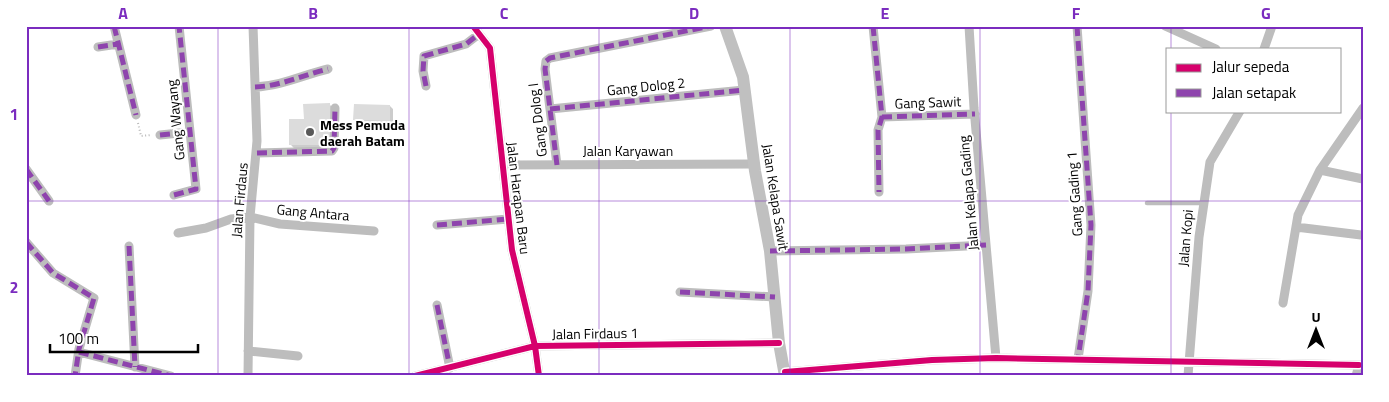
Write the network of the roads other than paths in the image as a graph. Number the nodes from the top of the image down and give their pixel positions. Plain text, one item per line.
1 (114, 26) edge
2 (180, 26) edge
3 (253, 26) edge
4 (473, 26) edge
5 (711, 26) edge
6 (725, 26) edge
7 (873, 26) edge
8 (970, 26) edge
9 (1077, 26) edge
10 (1165, 26) edge
11 (1272, 26) edge
12 (479, 34) junction
13 (118, 44) junction
14 (98, 47) dead end
15 (1214, 48) edge
16 (1264, 48) edge
17 (328, 69) dead end
18 (426, 86) dead end
19 (255, 87) junction
20 (744, 90) junction
21 (335, 108) dead end
22 (1363, 108) edge
23 (550, 109) junction
24 (1239, 112) edge
25 (974, 114) junction
26 (136, 115) road end
27 (882, 117) junction
28 (189, 132) junction
29 (160, 134) road end
30 (257, 154) junction
31 (754, 164) junction
32 (503, 165) junction
33 (556, 165) junction
34 (26, 168) edge
35 (1320, 170) junction
36 (1363, 179) edge
37 (879, 192) dead end
38 (174, 195) dead end
39 (49, 201) dead end
40 (1147, 203) dead end
41 (1202, 203) junction
42 (250, 217) junction
43 (508, 219) junction
44 (437, 225) dead end
45 (1296, 227) junction
46 (374, 231) dead end
47 (178, 233) dead end
48 (1362, 235) dead end
49 (26, 242) edge
50 (129, 246) dead end
51 (986, 246) junction
52 (770, 251) junction
53 (680, 292) dead end
54 (775, 297) junction
55 (1283, 303) dead end
56 (437, 305) dead end
57 (779, 343) junction
58 (535, 346) junction
59 (248, 351) junction
60 (78, 352) junction
61 (298, 356) dead end
62 (996, 358) junction
63 (1078, 359) junction
64 (1189, 363) junction
65 (1361, 366) edge
66 (135, 367) junction
67 (445, 371) edge
68 (150, 373) edge
69 (785, 374) edge
70 (75, 376) edge
71 (171, 376) edge
72 (248, 376) edge
73 (414, 376) edge
74 (538, 376) edge
75 (1188, 376) edge
76 (1356, 376) edge

1 - 13 street
2 - 28 street, Gang Wayang
3 - 19 street, Jalan Firdaus
4 - 12 street, Jalan Harapan Baru
5 - 23 street, Gang Dolog I
6 - 20 main road, Jalan Kelapa Sawit
7 - 27 street, Gang Sawit
8 - 25 street, Jalan Kelapa Gading
9 - 63 street, Gang Gading 1
10 - 15 street
11 - 16 street
12 - 18 street
12 - 32 street, Jalan Harapan Baru
13 - 14 street
13 - 26 street
17 - 19 street
19 - 30 street, Jalan Firdaus
20 - 23 street, Gang Dolog 2
20 - 31 main road, Jalan Kelapa Sawit
21 - 30 street
22 - 35 street
23 - 33 street, Gang Dolog I
24 - 41 street, Jalan Kopi
25 - 27 street, Gang Sawit
25 - 51 street, Jalan Kelapa Gading
27 - 37 street, Gang Sawit
28 - 29 street
28 - 38 street, Gang Wayang
30 - 42 street, Jalan Firdaus
31 - 33 street, Jalan Karyawan
31 - 52 main road, Jalan Kelapa Sawit
32 - 33 street, Jalan Karyawan
32 - 43 street, Jalan Harapan Baru
34 - 39 street
35 - 36 street
35 - 45 street
40 - 41 lane
41 - 64 street, Jalan Kopi
42 - 46 street, Gang Antara
42 - 47 street
42 - 59 street, Jalan Firdaus
43 - 44 street
43 - 58 street, Jalan Harapan Baru
45 - 48 street
45 - 55 street
49 - 60 street
50 - 66 street
51 - 52 street
51 - 62 street, Jalan Kelapa Gading
52 - 54 main road, Jalan Kelapa Sawit
53 - 54 street
54 - 57 main road, Jalan Kelapa Sawit
56 - 67 street
57 - 58 street, Jalan Firdaus 1
57 - 69 main road, Jalan Kelapa Sawit
58 - 67 street, Jalan Firdaus 1
58 - 74 street, Jalan Harapan Baru
59 - 61 street
59 - 72 street, Jalan Firdaus
60 - 66 street
60 - 70 street
62 - 63 street
62 - 69 street
63 - 64 street
64 - 65 street
64 - 75 street, Jalan Kopi
65 - 76 street
66 - 68 street
67 - 73 street, Jalan Firdaus 1
68 - 71 street

